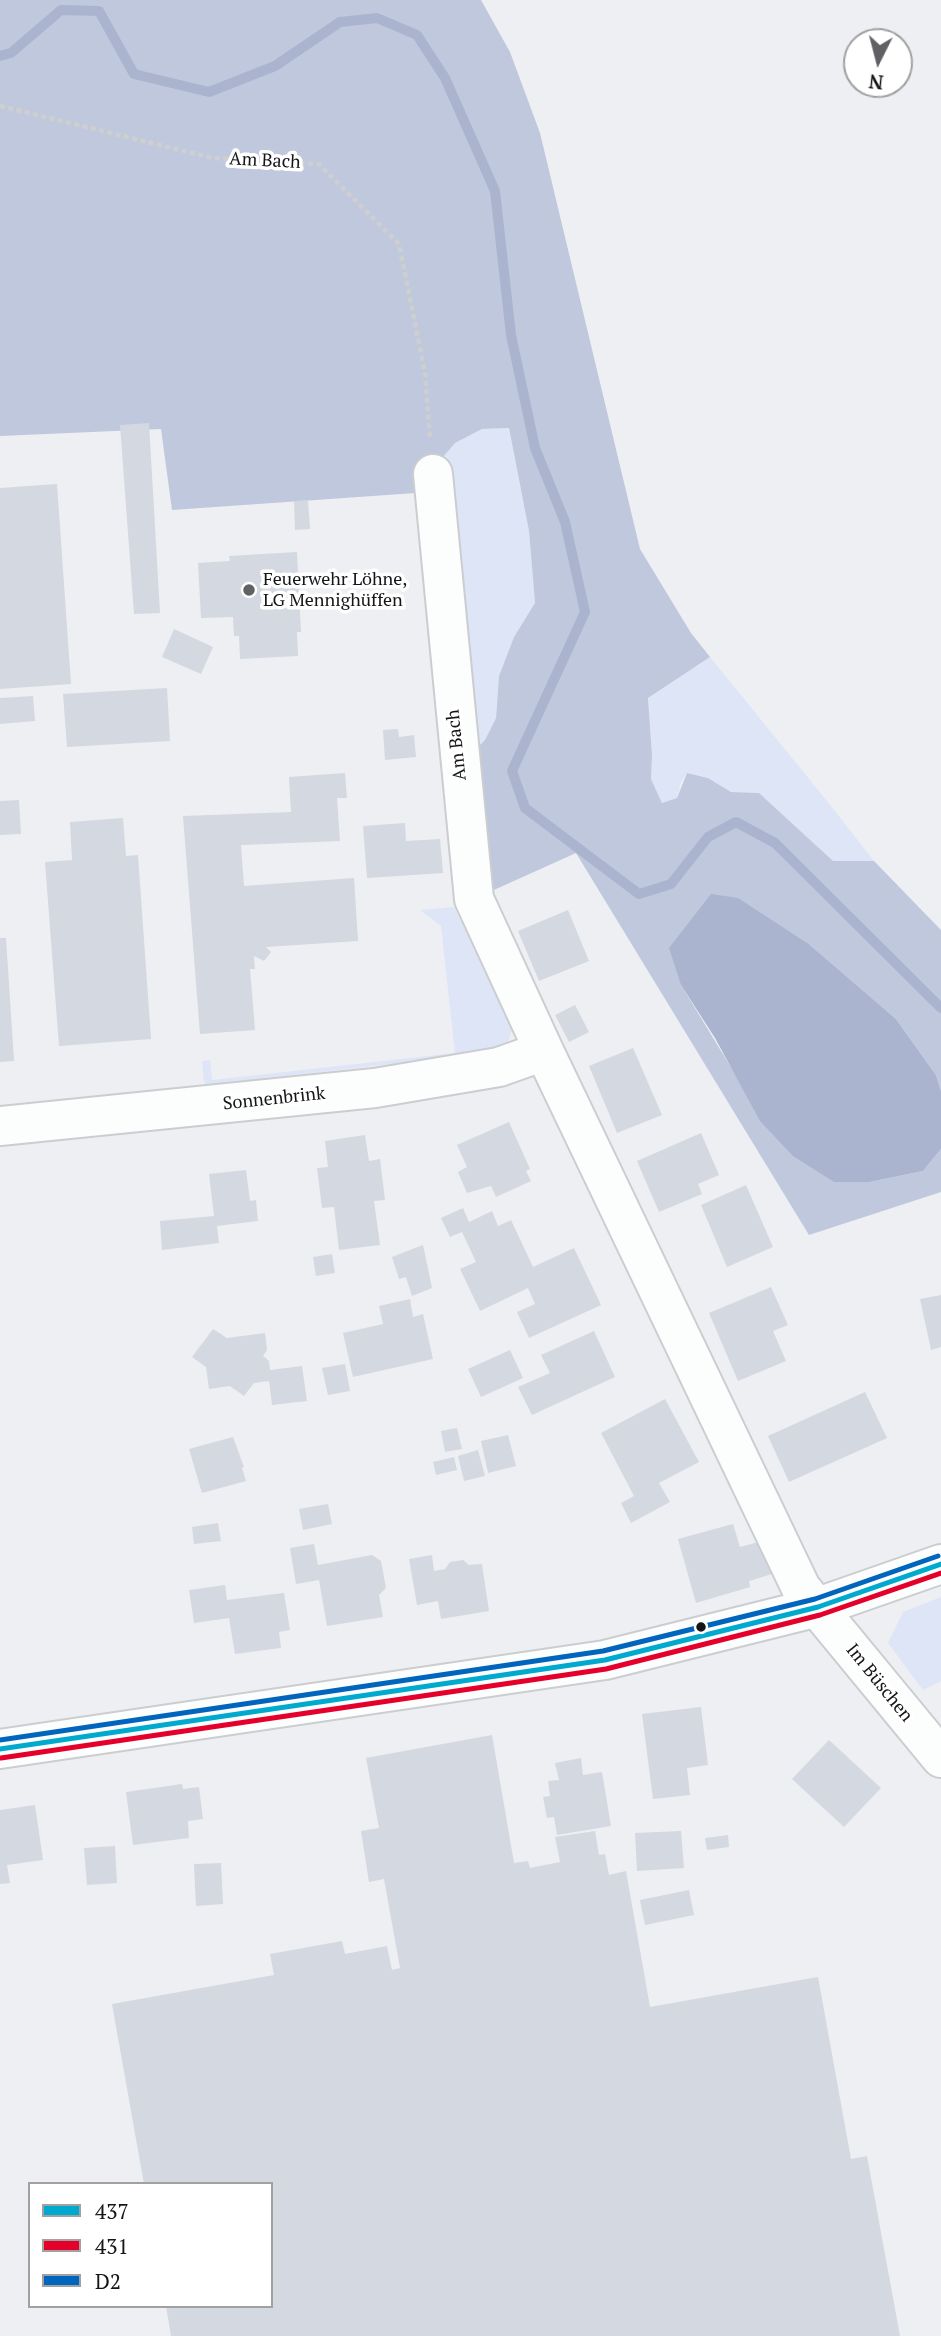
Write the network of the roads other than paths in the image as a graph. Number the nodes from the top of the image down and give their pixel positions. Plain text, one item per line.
1 (433, 474) road end
2 (544, 1051) junction
3 (0, 1126) edge
4 (941, 1564) edge
5 (818, 1608) junction
6 (0, 1749) edge
7 (941, 1758) edge

1 - 2 street, Am Bach
2 - 3 street, Sonnenbrink
2 - 5 street, Am Bach
4 - 5 street
5 - 6 street
5 - 7 street, Im Büschen

